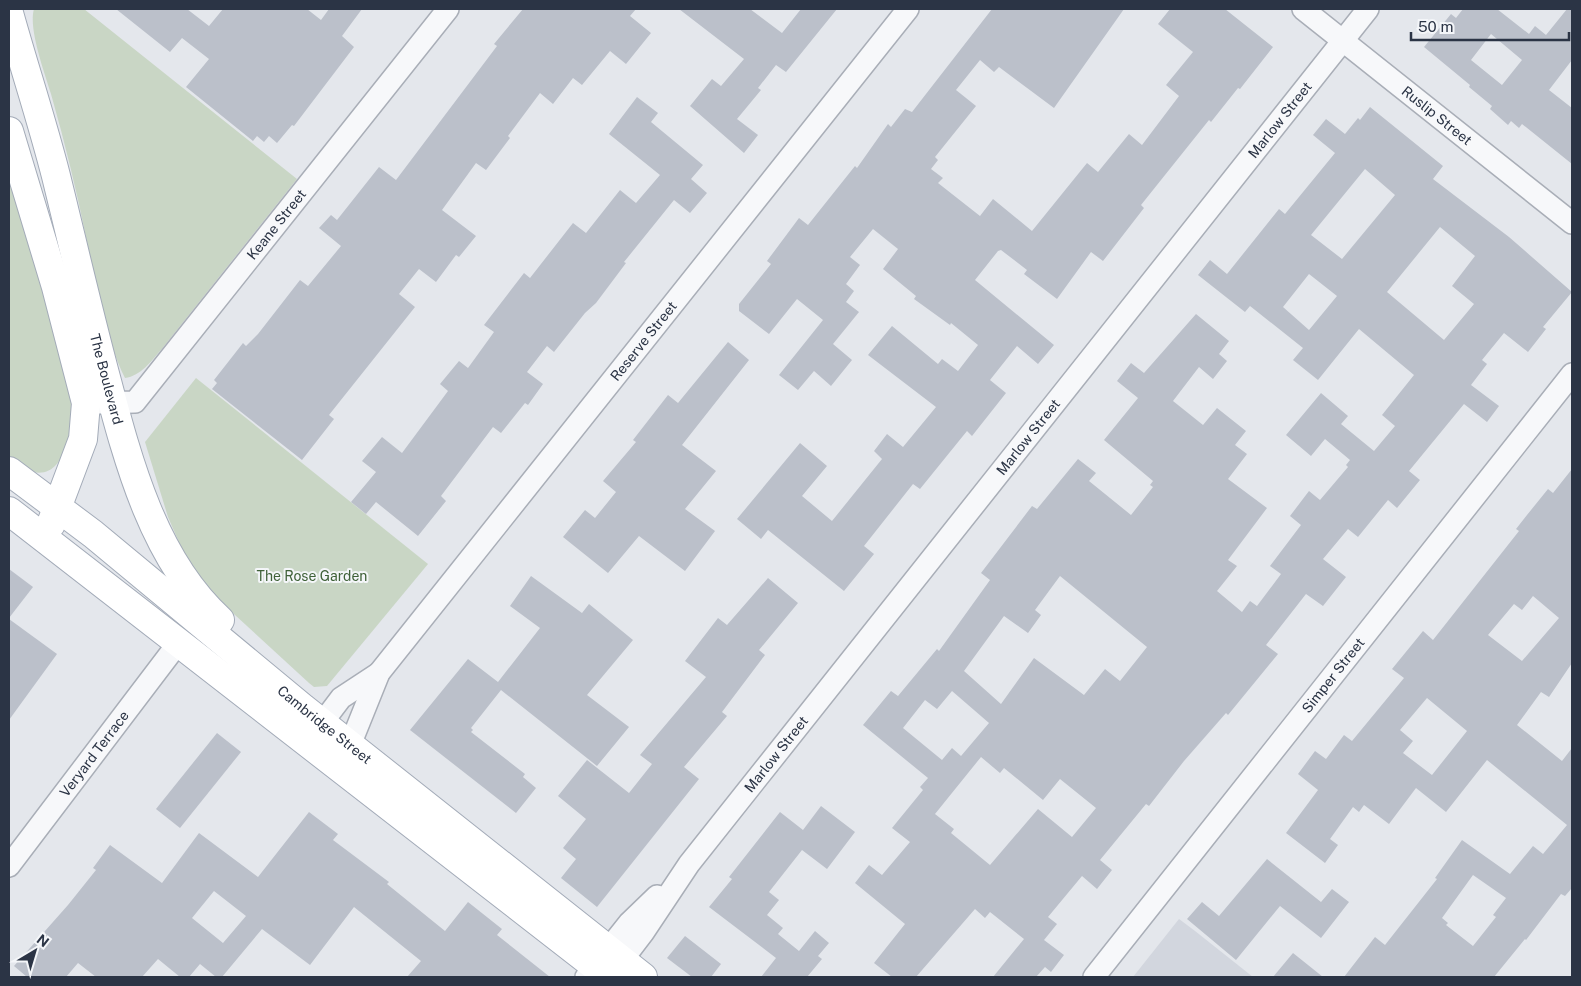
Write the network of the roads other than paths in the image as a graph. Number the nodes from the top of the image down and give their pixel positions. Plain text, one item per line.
1 (448, 9) edge
2 (908, 9) edge
3 (1303, 9) edge
4 (1368, 9) edge
5 (9, 11) edge
6 (1343, 40) junction
7 (9, 131) edge
8 (1572, 223) edge
9 (1572, 374) edge
10 (99, 403) junction
11 (9, 471) edge
12 (57, 507) junction
13 (9, 511) edge
14 (45, 539) junction
15 (179, 642) junction
16 (379, 673) junction
17 (294, 700) junction
18 (315, 732) junction
19 (350, 745) junction
20 (9, 866) edge
21 (605, 968) edge
22 (643, 977) edge
23 (1094, 977) edge

1 - 10 street, Keane Street
2 - 16 street, Reserve Street
3 - 6 street, Ruslip Street
4 - 6 street, Marlow Street
5 - 10 main road, The Boulevard
6 - 8 street, Ruslip Street
6 - 21 street, Marlow Street
7 - 10 main road, The Boulevard
9 - 23 street, Simper Street
10 - 12 main road, The Boulevard
10 - 17 main road, The Boulevard
11 - 12 main road, Cambridge Street
12 - 14 main road, The Boulevard
12 - 17 main road, Cambridge Street
13 - 14 main road, Cambridge Street
14 - 15 main road, Cambridge Street
15 - 18 main road, Cambridge Street
15 - 20 street, Veryard Terrace
16 - 18 street, Reserve Street
16 - 19 street, Reserve Street
17 - 18 main road, Cambridge Street
18 - 19 main road, Cambridge Street
18 - 21 main road, Cambridge Street
19 - 21 main road, Cambridge Street
21 - 22 main road, Cambridge Street

